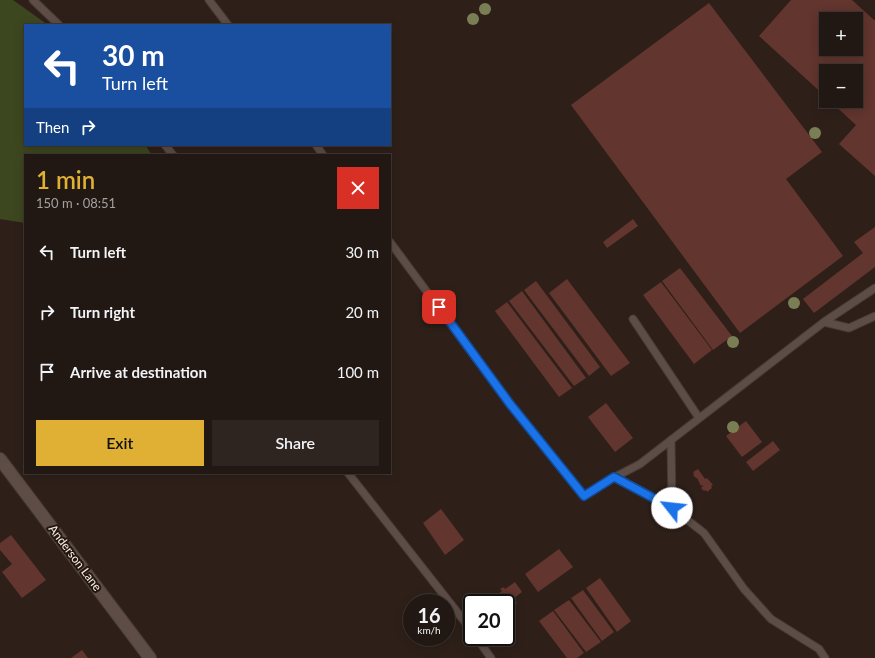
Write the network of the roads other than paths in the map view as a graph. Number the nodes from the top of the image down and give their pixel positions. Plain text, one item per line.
1 (33, 0) edge
2 (209, 0) edge
3 (58, 24) edge
4 (227, 24) edge
5 (166, 146) edge
6 (172, 154) edge
7 (391, 243) edge
8 (875, 288) edge
9 (875, 316) edge
10 (633, 319) dead end
11 (824, 322) junction
12 (699, 418) junction
13 (671, 440) junction
14 (0, 459) edge
15 (349, 474) edge
16 (614, 477) junction
17 (672, 508) junction
18 (463, 620) edge
19 (482, 646) edge
20 (150, 658) edge
21 (491, 658) edge
22 (825, 658) edge

1 - 3 lane
2 - 4 lane
5 - 6 lane
7 - 16 lane
8 - 11 lane
9 - 11 lane
10 - 12 lane
11 - 12 lane
12 - 13 lane
13 - 16 lane
13 - 17 lane
14 - 20 street, Anderson Lane
15 - 18 lane
16 - 17 lane
17 - 22 lane
19 - 21 lane

